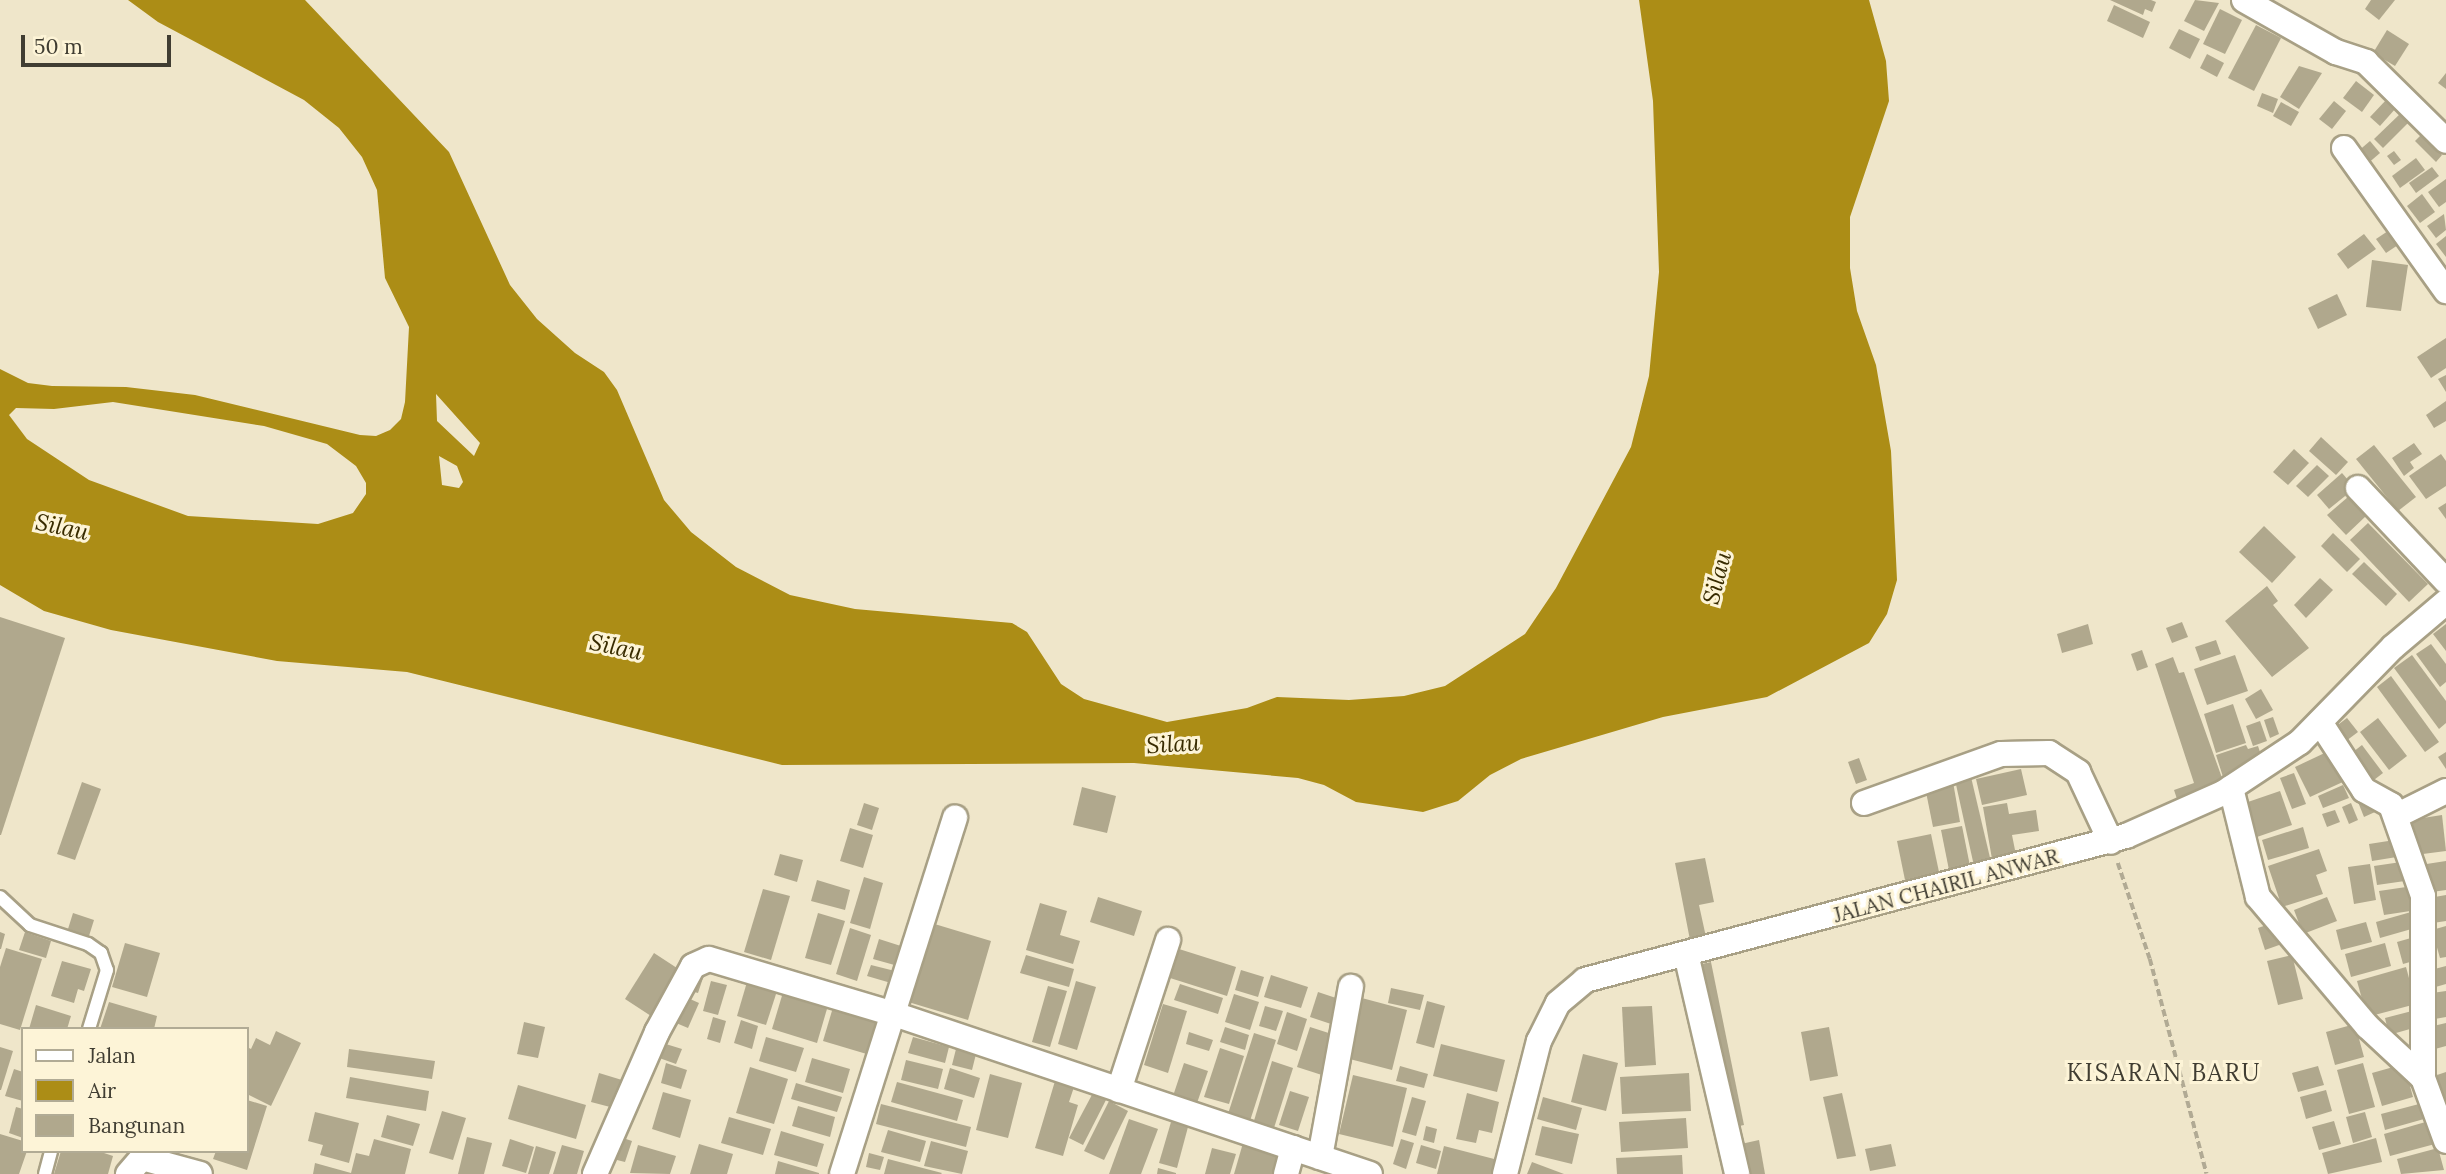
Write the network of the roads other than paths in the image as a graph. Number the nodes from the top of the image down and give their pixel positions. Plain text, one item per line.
1 (2244, 0) edge
2 (2446, 141) edge
3 (2344, 148) dead end
4 (2446, 291) edge
5 (2358, 488) dead end
6 (2446, 581) edge
7 (2446, 602) edge
8 (2320, 722) junction
9 (2231, 788) junction
10 (2446, 791) edge
11 (1864, 803) dead end
12 (2396, 816) junction
13 (955, 818) dead end
14 (2111, 842) junction
15 (0, 897) edge
16 (1168, 940) dead end
17 (1686, 954) junction
18 (1350, 987) dead end
19 (894, 1014) junction
20 (90, 1027) edge
21 (2423, 1078) junction
22 (1119, 1090) junction
23 (2446, 1141) edge
24 (1293, 1148) junction
25 (50, 1153) edge
26 (1320, 1157) junction
27 (44, 1174) edge
28 (128, 1174) edge
29 (200, 1174) edge
30 (595, 1174) edge
31 (842, 1174) edge
32 (1286, 1174) edge
33 (1370, 1174) edge
34 (1505, 1174) edge
35 (1737, 1174) edge

1 - 2 street
3 - 4 street
5 - 6 street
7 - 8 street, JALAN CHAIRIL ANWAR
8 - 9 street, JALAN CHAIRIL ANWAR
8 - 12 street
9 - 14 street, JALAN CHAIRIL ANWAR
9 - 21 street
10 - 12 street
11 - 14 street
12 - 21 street
13 - 19 street
14 - 17 street, JALAN CHAIRIL ANWAR
15 - 20 lane
16 - 22 street
17 - 34 street, JALAN CHAIRIL ANWAR
17 - 35 street
18 - 26 street
19 - 22 street
19 - 30 street
19 - 31 street
21 - 23 street
22 - 24 street
24 - 26 street
24 - 32 street
25 - 27 lane
26 - 33 street
28 - 29 street

